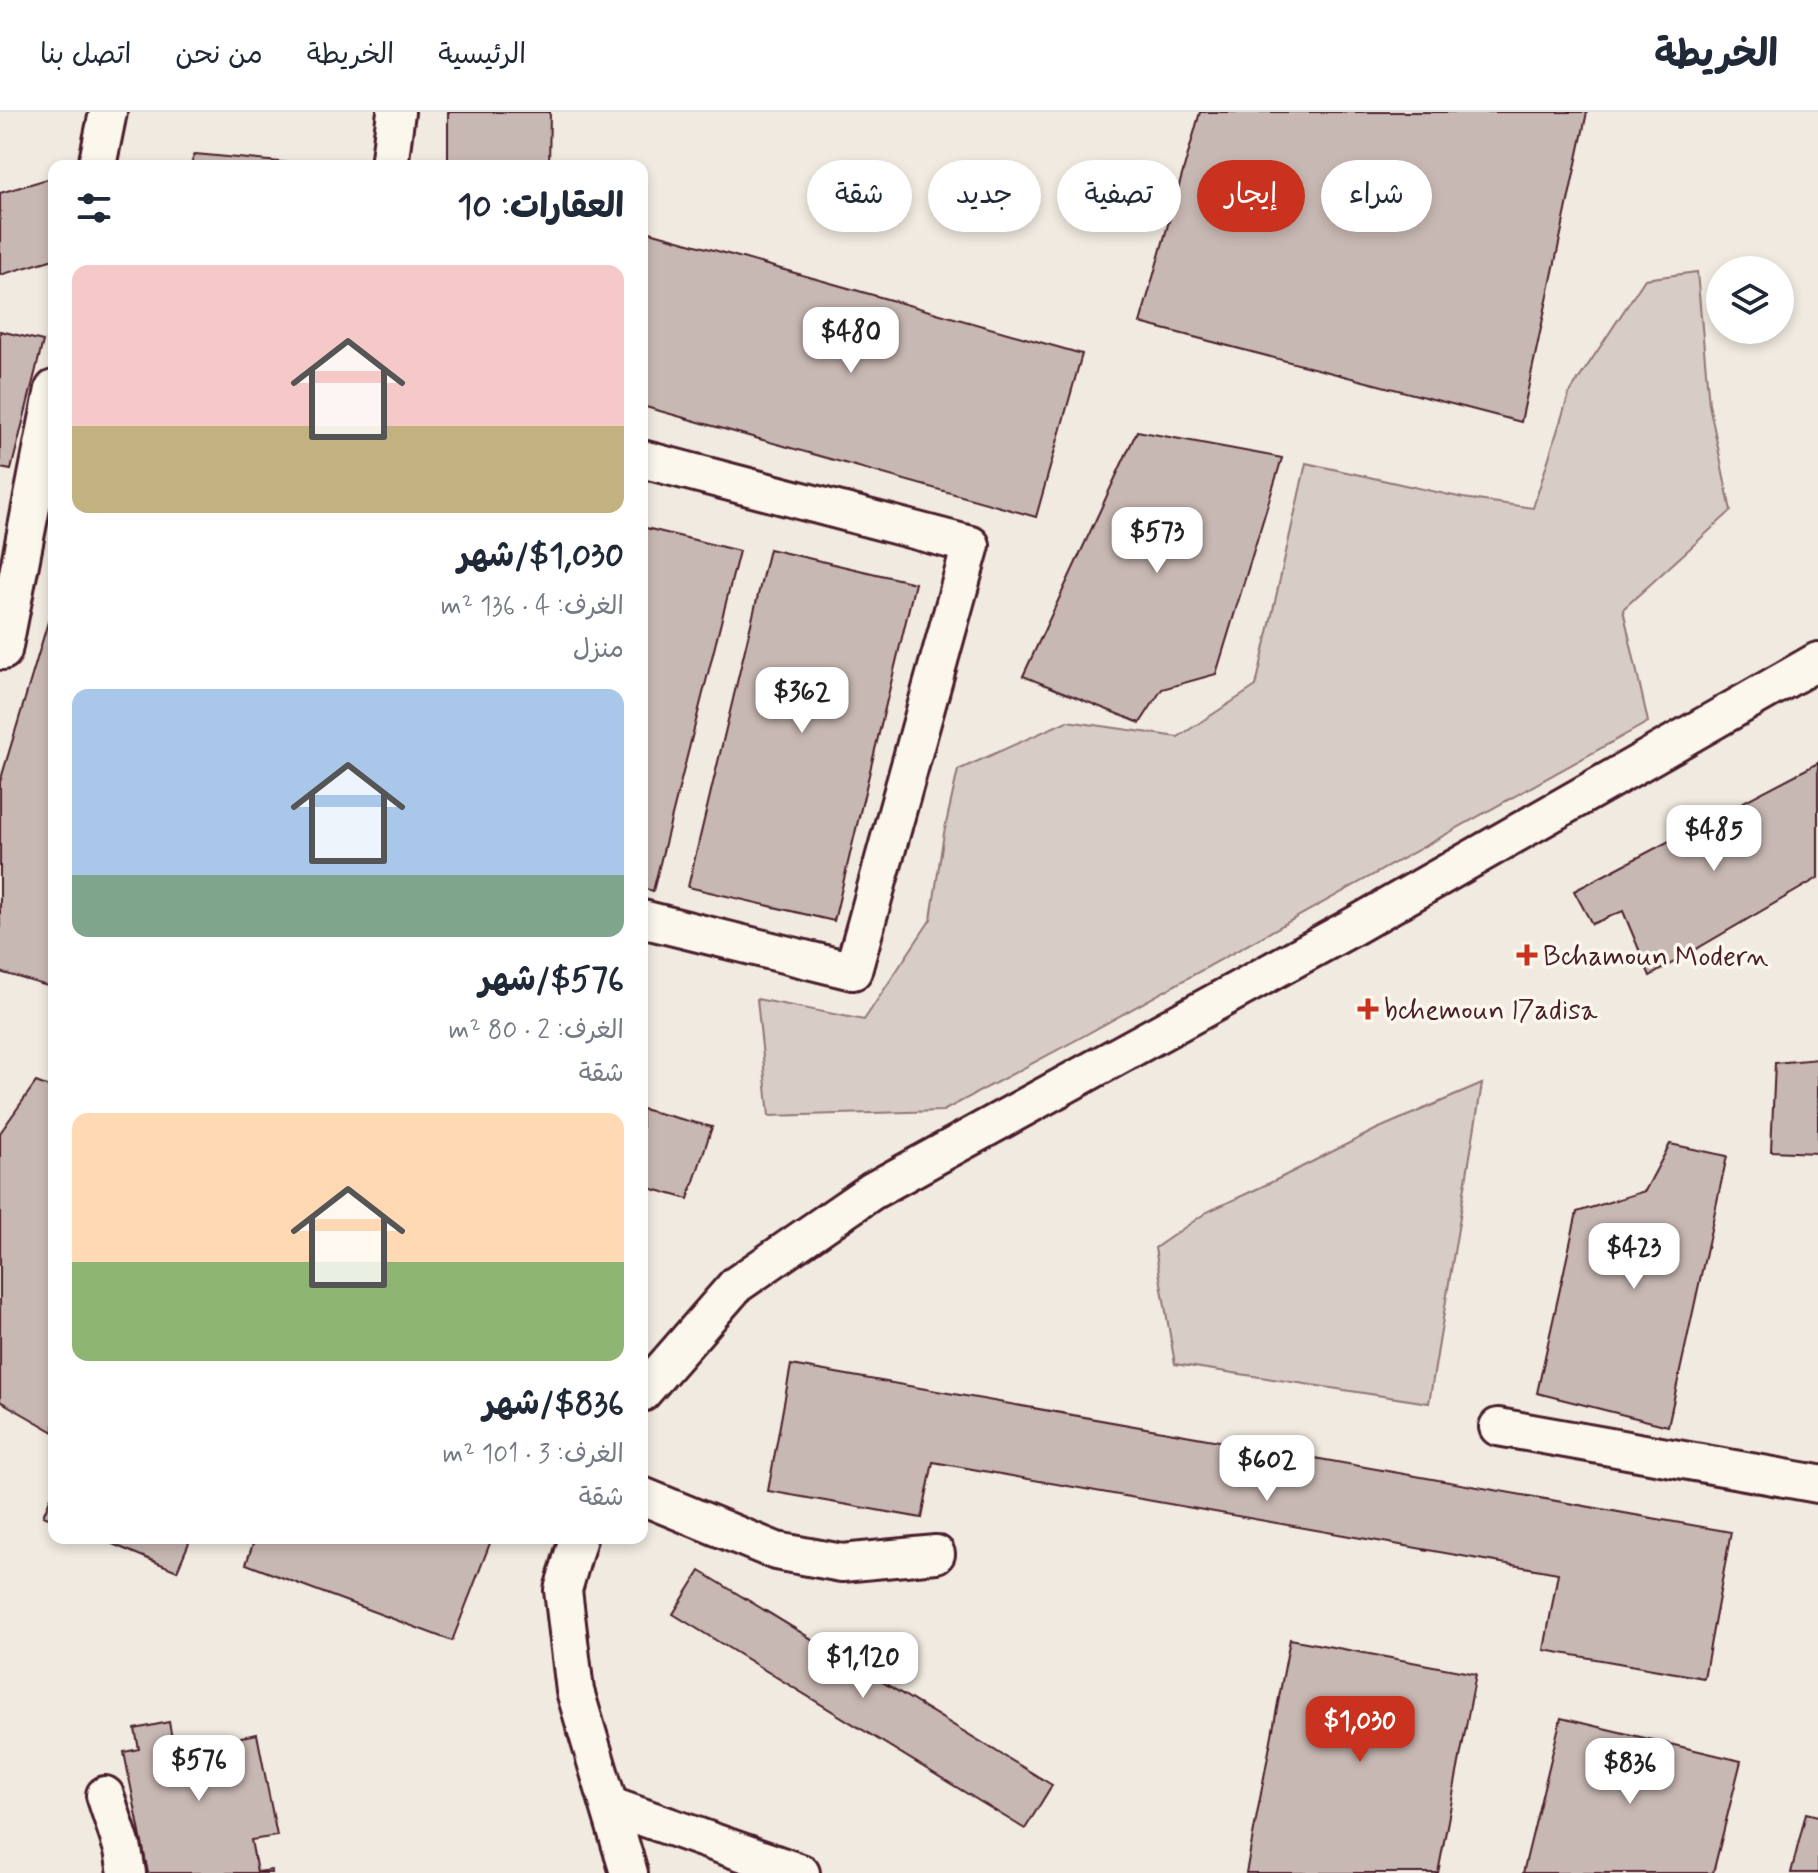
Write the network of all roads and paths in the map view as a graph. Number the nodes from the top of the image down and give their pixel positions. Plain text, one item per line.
1 (108, 112) edge
2 (396, 112) edge
3 (98, 160) edge
4 (390, 160) edge
5 (48, 420) edge
6 (648, 461) edge
7 (3, 651) dead end
8 (1818, 661) edge
9 (648, 920) edge
10 (648, 1386) edge
11 (1498, 1427) dead end
12 (1818, 1484) edge
13 (648, 1498) edge
14 (576, 1544) edge
15 (936, 1554) dead end
16 (105, 1795) dead end
17 (611, 1806) junction
18 (127, 1873) edge
19 (629, 1873) edge
20 (801, 1873) edge

1 - 3 street
2 - 4 street
5 - 7 street
6 - 9 street
8 - 10 street
11 - 12 street
13 - 15 street
14 - 17 street
16 - 18 street
17 - 19 street
17 - 20 street

